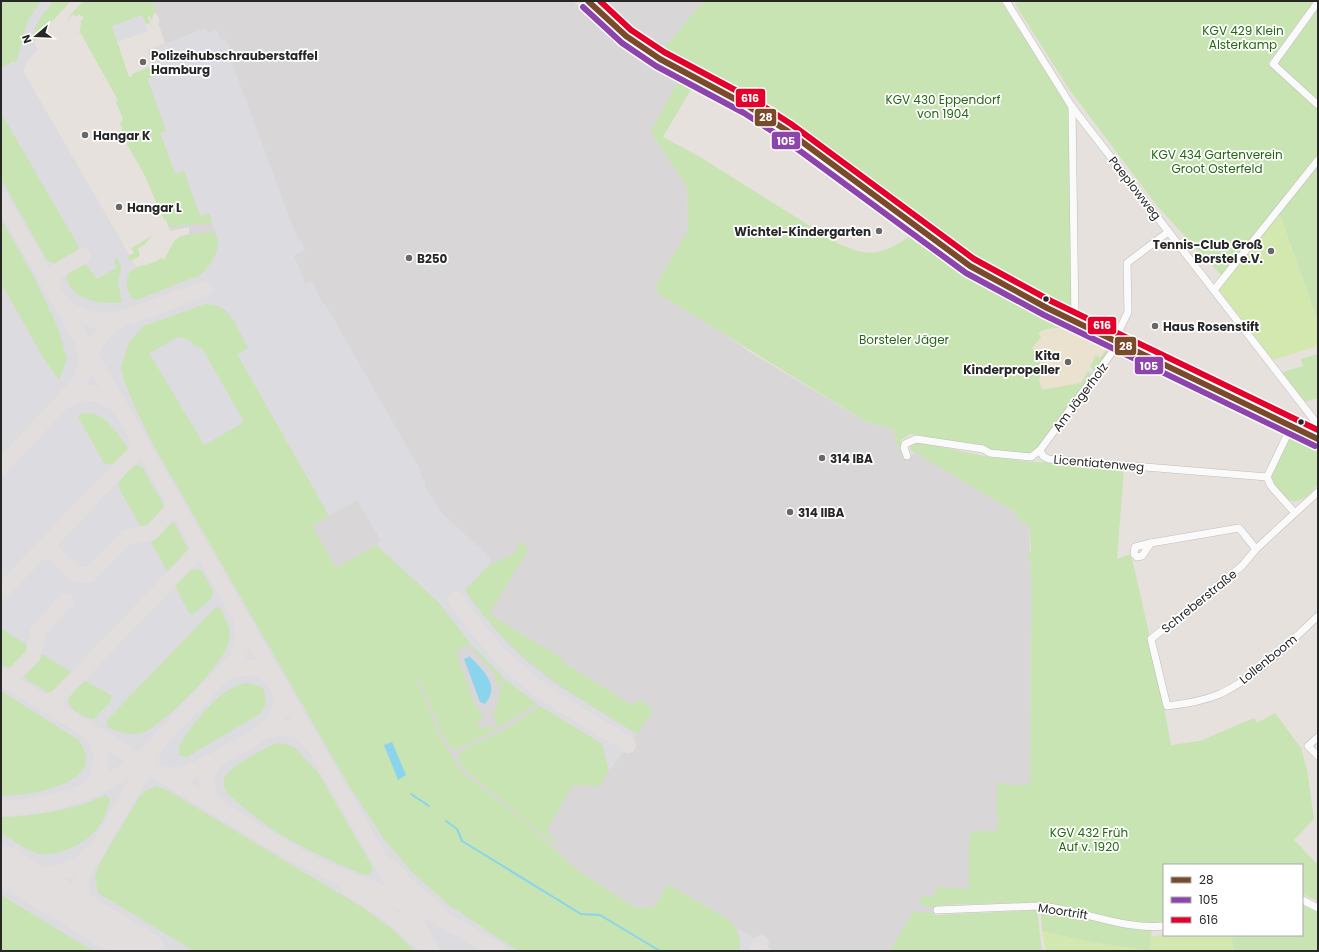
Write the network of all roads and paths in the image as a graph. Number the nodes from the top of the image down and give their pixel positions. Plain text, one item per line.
1 (588, 1) edge
2 (1008, 2) edge
3 (1318, 2) edge
4 (1318, 105) edge
5 (1072, 107) junction
6 (1318, 160) edge
7 (1168, 232) junction
8 (1214, 290) junction
9 (1075, 322) junction
10 (1116, 342) junction
11 (1318, 426) edge
12 (1291, 427) junction
13 (1318, 439) edge
14 (1040, 450) junction
15 (907, 456) dead end
16 (1267, 476) junction
17 (1318, 492) edge
18 (1295, 514) junction
19 (1151, 543) dead end
20 (1256, 549) junction
21 (1318, 616) edge
22 (1167, 706) joint
23 (1318, 737) edge
24 (1318, 756) edge
25 (1303, 900) edge
26 (1318, 908) edge
27 (937, 910) dead end
28 (1163, 926) edge

1 - 9 street
2 - 5 street, Paeplowweg
3 - 4 street
5 - 7 street, Paeplowweg
5 - 9 street
6 - 8 street
7 - 8 street, Paeplowweg
7 - 10 street, Am Jägerholz
8 - 11 street, Paeplowweg
9 - 10 street
10 - 12 street
10 - 14 street, Am Jägerholz
12 - 13 street
12 - 16 street
14 - 15 street, Licentiatenweg
14 - 16 street, Licentiatenweg
16 - 18 street
17 - 18 street, Schreberstraße
18 - 20 street, Schreberstraße
19 - 20 street
20 - 22 street, Schreberstraße
21 - 22 street, Lollenboom
23 - 24 street
25 - 26 street
27 - 28 street, Moortrift

